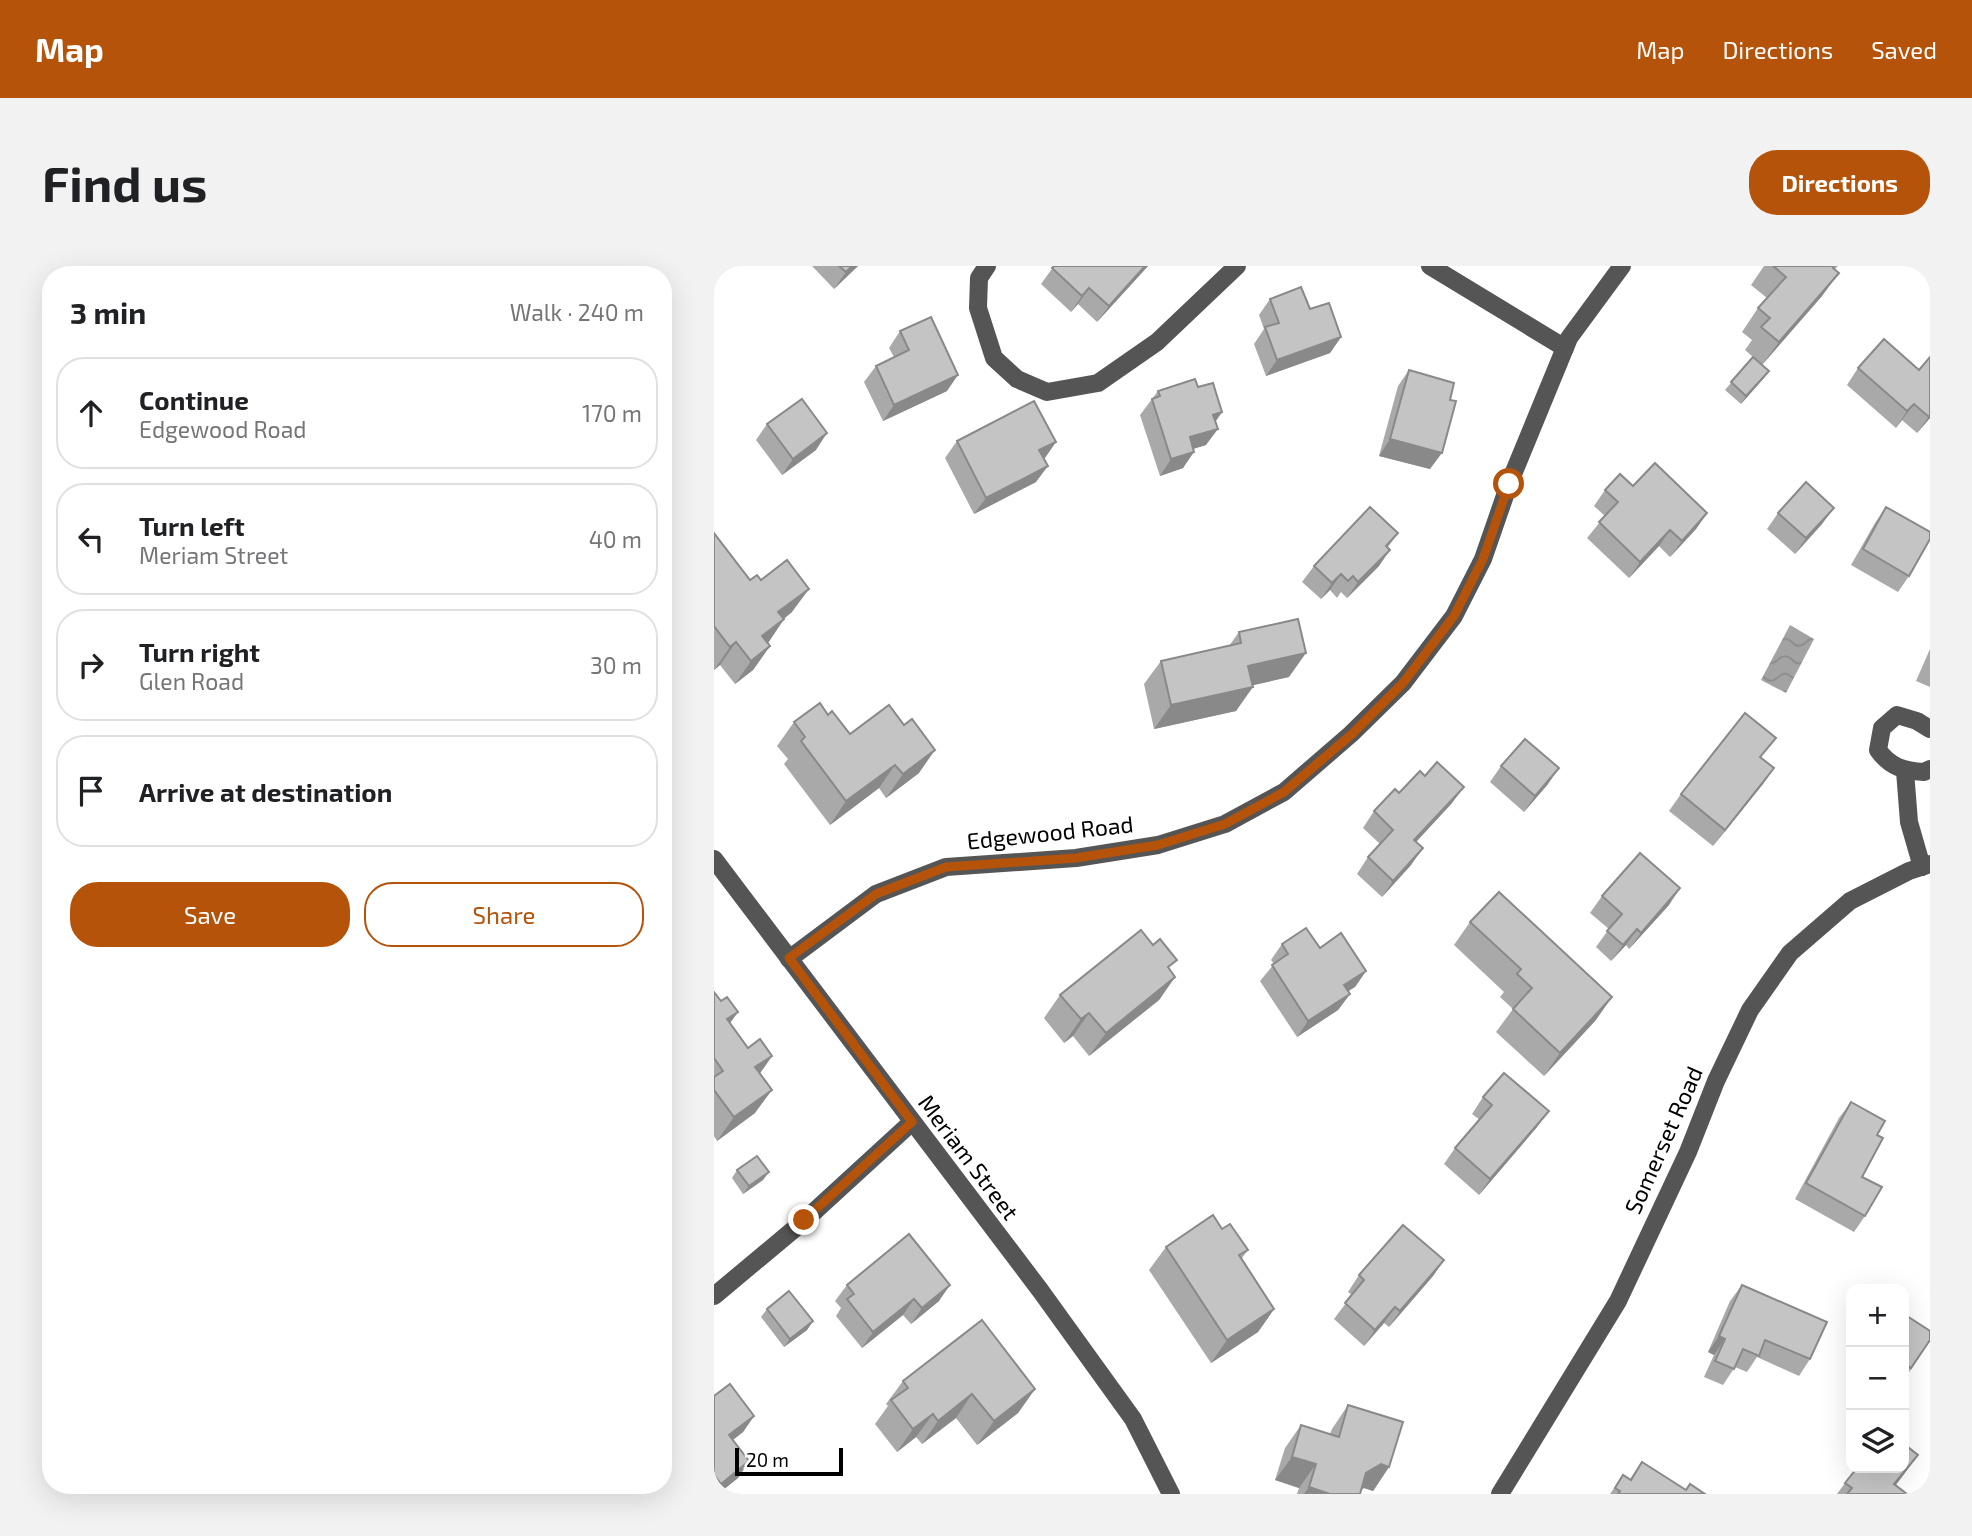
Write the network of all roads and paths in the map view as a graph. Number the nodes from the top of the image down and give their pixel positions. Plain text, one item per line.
1 (987, 266) edge
2 (1237, 266) edge
3 (1430, 266) edge
4 (1622, 266) edge
5 (1565, 348) junction
6 (1930, 729) edge
7 (1930, 769) edge
8 (1905, 771) junction
9 (714, 859) edge
10 (1926, 865) edge
11 (789, 958) junction
12 (912, 1122) junction
13 (714, 1296) edge
14 (1171, 1494) edge
15 (1500, 1494) edge

1 - 2 street
3 - 5 street
4 - 5 street, Edgewood Road
5 - 11 street, Edgewood Road
6 - 8 street
7 - 8 street
8 - 10 street
9 - 11 street, Meriam Street
10 - 15 street, Somerset Road
11 - 12 street, Meriam Street
12 - 13 street
12 - 14 street, Meriam Street

